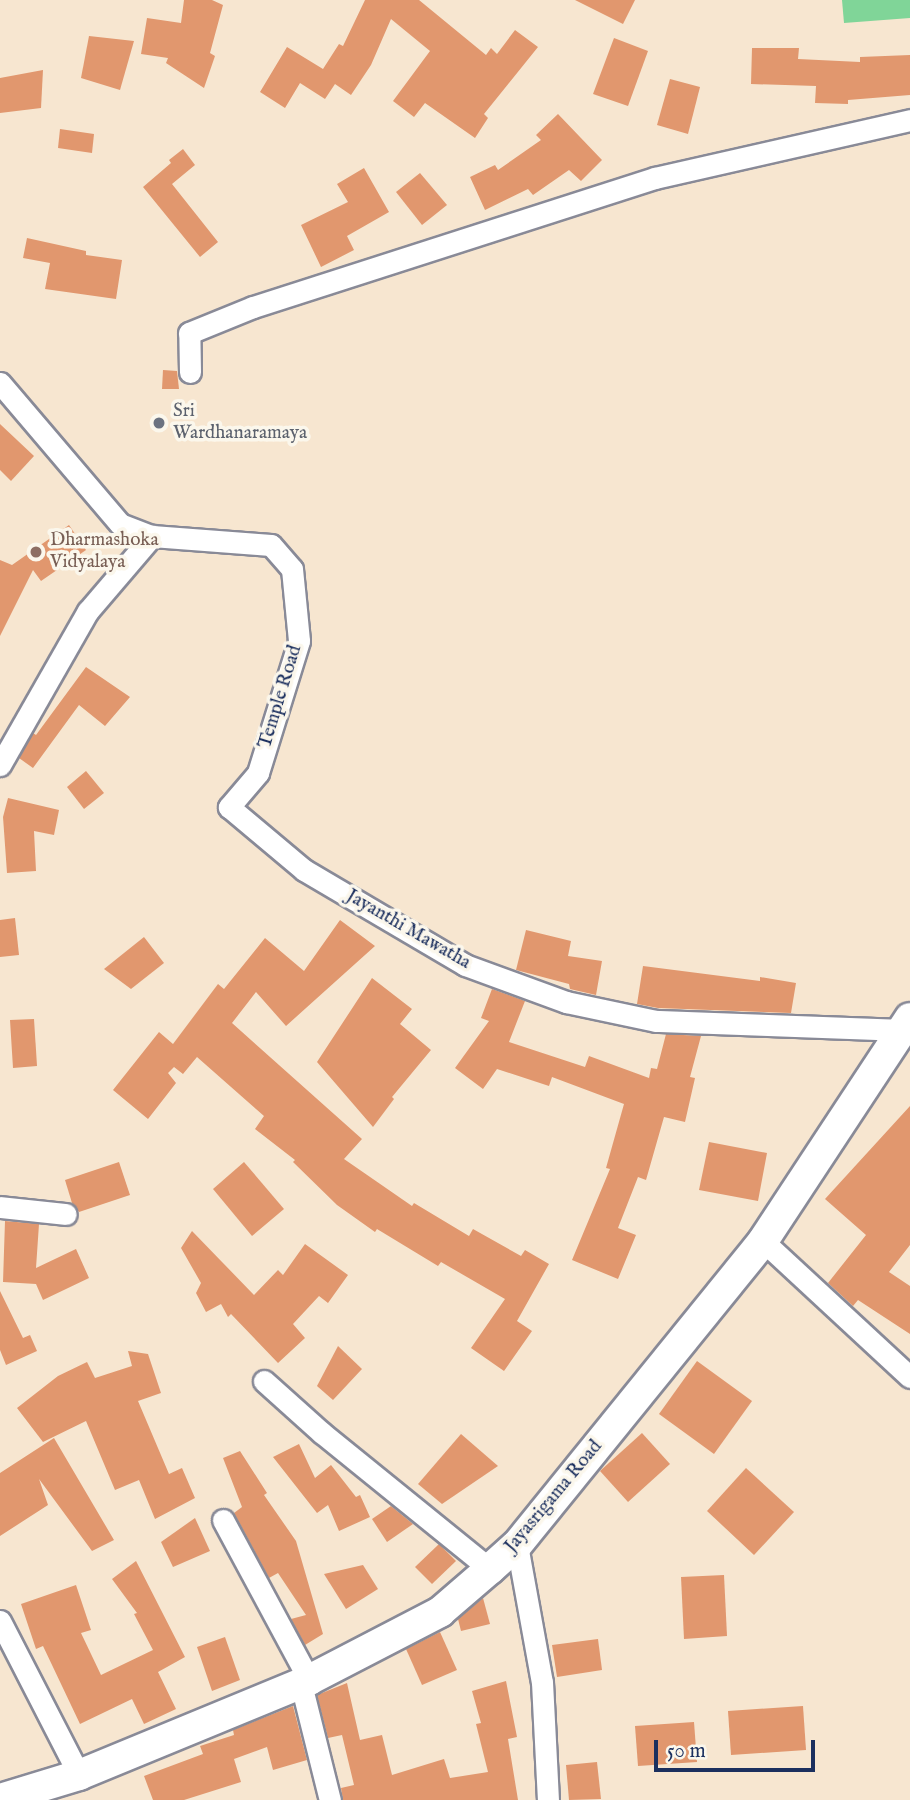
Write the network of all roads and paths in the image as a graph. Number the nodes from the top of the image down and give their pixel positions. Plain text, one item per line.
1 (910, 120) edge
2 (190, 372) dead end
3 (0, 383) edge
4 (152, 536) junction
5 (0, 765) edge
6 (229, 807) joint
7 (905, 1023) edge
8 (0, 1207) edge
9 (66, 1214) dead end
10 (763, 1241) junction
11 (910, 1377) edge
12 (264, 1381) dead end
13 (223, 1520) dead end
14 (517, 1545) junction
15 (490, 1569) junction
16 (0, 1621) edge
17 (305, 1682) junction
18 (79, 1775) junction
19 (0, 1799) edge
20 (330, 1800) edge
21 (548, 1800) edge

1 - 2 street
3 - 4 street, Temple Road
4 - 5 street
4 - 6 street, Temple Road
6 - 7 street, Jayanthi Mawatha
7 - 10 street, Jayasrigama Road
8 - 9 street
10 - 11 street
10 - 14 street, Jayasrigama Road
12 - 15 street
13 - 17 street
14 - 15 street, Jayasrigama Road
14 - 21 street
15 - 17 street, Jayasrigama Road
16 - 18 street
17 - 18 street, Jayasrigama Road
17 - 20 street
18 - 19 street, Jayasrigama Road

